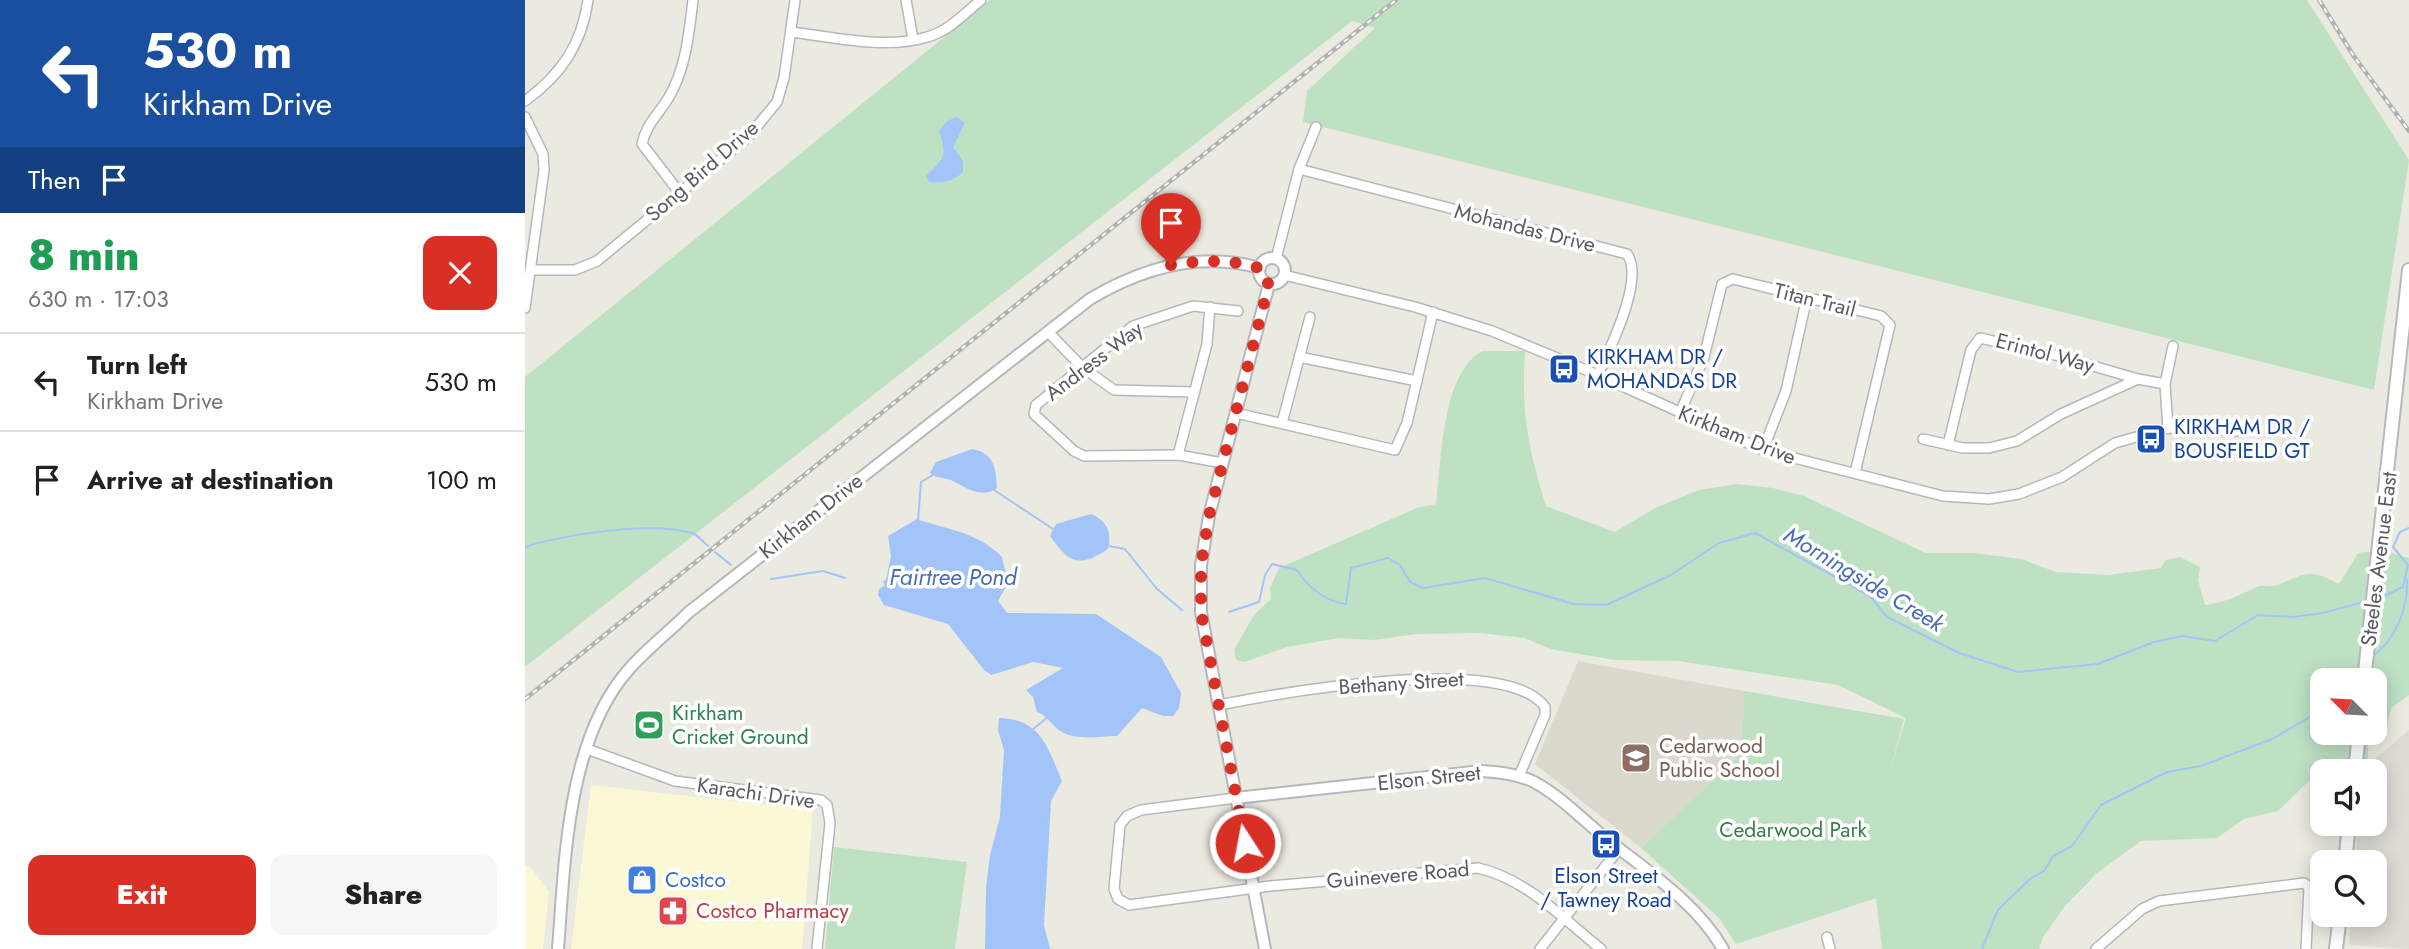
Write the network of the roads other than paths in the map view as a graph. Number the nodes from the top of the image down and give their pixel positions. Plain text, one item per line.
1 (588, 0) edge
2 (692, 0) edge
3 (795, 0) edge
4 (906, 0) edge
5 (981, 0) edge
6 (791, 32) junction
7 (913, 39) junction
8 (525, 101) edge
9 (525, 117) edge
10 (1316, 127) dead end
11 (1299, 169) junction
12 (679, 192) junction
13 (1276, 259) junction
14 (1259, 268) junction
15 (532, 270) junction
16 (2409, 270) edge
17 (1285, 275) junction
18 (1269, 284) junction
19 (1807, 298) junction
20 (1210, 307) junction
21 (525, 308) edge
22 (1238, 310) dead end
23 (1433, 312) junction
24 (1310, 317) dead end
25 (1048, 332) junction
26 (2173, 346) dead end
27 (1299, 358) junction
28 (1082, 367) junction
29 (1598, 375) junction
30 (2138, 379) junction
31 (1417, 381) junction
32 (2165, 384) junction
33 (1194, 392) junction
34 (1236, 413) junction
35 (1680, 413) junction
36 (1282, 423) junction
37 (2168, 428) junction
38 (2236, 431) dead end
39 (1923, 439) dead end
40 (1948, 444) junction
41 (1763, 450) junction
42 (1178, 455) junction
43 (1223, 463) junction
44 (1855, 473) junction
45 (2365, 668) edge
46 (1219, 705) junction
47 (587, 750) junction
48 (1519, 776) junction
49 (1236, 798) junction
50 (1619, 849) junction
51 (1254, 888) junction
52 (1563, 919) junction
53 (2339, 927) edge
54 (1827, 937) dead end
55 (558, 949) edge
56 (817, 949) edge
57 (1265, 949) edge
58 (1540, 949) edge
59 (1601, 949) edge
60 (1723, 949) edge
61 (1830, 949) edge
62 (2096, 949) edge
63 (2306, 949) edge
64 (2336, 949) edge

1 - 8 street
2 - 12 street
3 - 6 street, Song Bird Drive
4 - 7 street
5 - 7 street
6 - 7 street
6 - 12 street, Song Bird Drive
9 - 15 street
10 - 11 street
11 - 13 street
11 - 29 street, Mohandas Drive
12 - 15 street, Song Bird Drive
13 - 14 street
13 - 17 street
14 - 18 street
14 - 25 street, Kirkham Drive
15 - 21 street
16 - 45 main road, Steeles Avenue East
17 - 18 street
17 - 23 street, Kirkham Drive
18 - 34 street
19 - 35 street, Titan Trail
19 - 41 street
19 - 44 street, Titan Trail
20 - 22 street, Andress Way
20 - 28 street, Andress Way
20 - 33 street
23 - 29 street, Kirkham Drive
23 - 31 street
24 - 27 street
25 - 28 street
25 - 47 street, Kirkham Drive
26 - 32 street
27 - 31 street
27 - 36 street
28 - 33 street
28 - 42 street, Andress Way
29 - 35 street, Kirkham Drive
30 - 32 street
30 - 40 street
30 - 40 street, Erintol Way
31 - 36 street
32 - 37 street
33 - 42 street
34 - 36 street
34 - 43 street
35 - 41 street, Kirkham Drive
37 - 38 street, Kirkham Drive
37 - 44 street, Kirkham Drive
39 - 40 street
41 - 44 street, Kirkham Drive
42 - 43 street, Andress Way
43 - 46 street
46 - 48 street, Bethany Street
46 - 49 street
47 - 55 street, Kirkham Drive
47 - 56 street, Karachi Drive
48 - 49 street, Elson Street
48 - 50 street, Elson Street
49 - 51 street
49 - 51 street, Guinevere Road
50 - 52 street
50 - 60 street, Elson Street
51 - 52 street, Guinevere Road
51 - 57 street
52 - 58 street
52 - 59 street, Guinevere Road
53 - 64 main road
54 - 61 street
62 - 63 street

